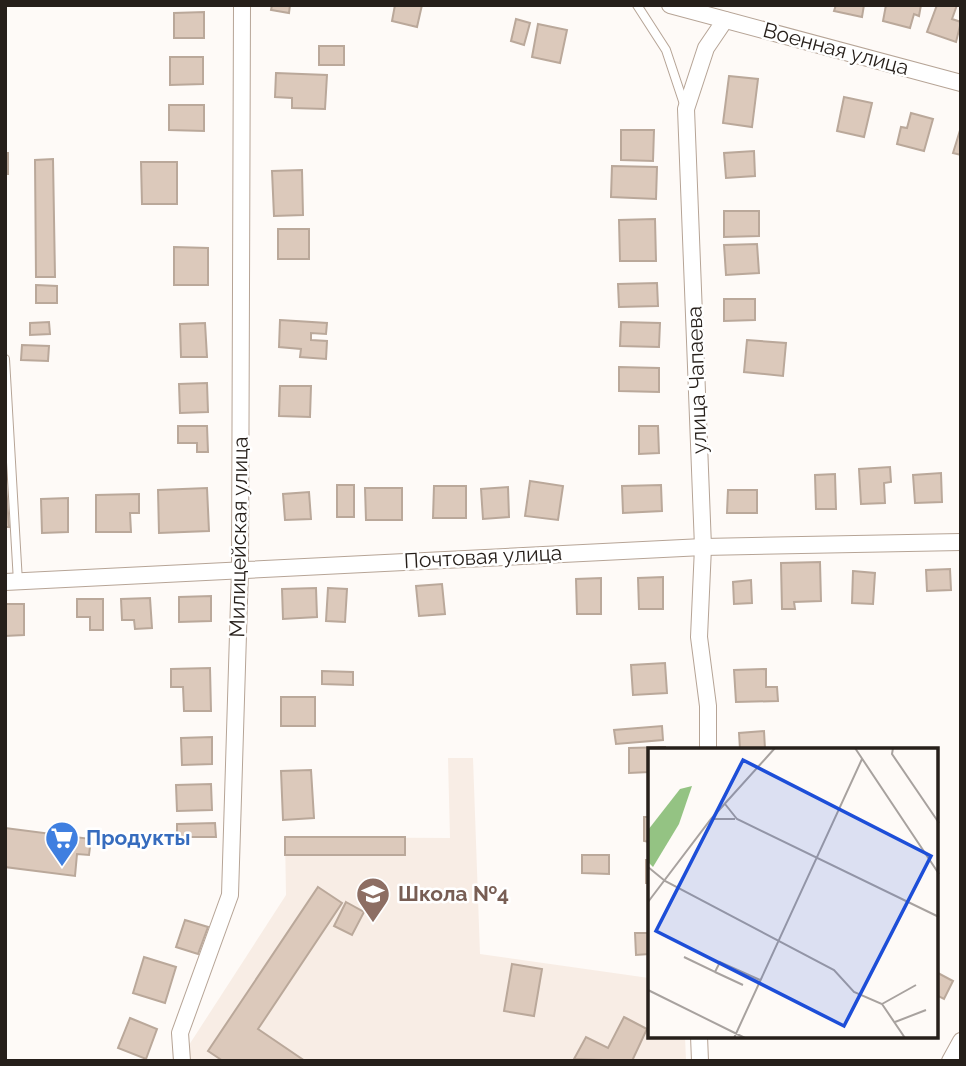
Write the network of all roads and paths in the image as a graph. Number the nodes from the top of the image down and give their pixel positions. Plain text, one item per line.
1 (242, 5) edge
2 (637, 5) edge
3 (670, 5) edge
4 (725, 20) junction
5 (961, 83) edge
6 (686, 109) junction
7 (5, 359) edge
8 (961, 542) edge
9 (703, 547) junction
10 (240, 569) junction
11 (12, 582) edge
12 (708, 748) edge
13 (699, 1038) edge
14 (961, 1041) edge
15 (182, 1061) edge
16 (700, 1061) edge
17 (950, 1061) edge

1 - 10 street, Милицейская улица
2 - 6 lane
3 - 4 street, Военная улица
4 - 5 street, Военная улица
4 - 6 street, улица Чапаева
6 - 9 street, улица Чапаева
7 - 11 lane
8 - 9 street, Почтовая улица
9 - 10 street, Почтовая улица
9 - 12 street, улица Чапаева
10 - 11 street, Почтовая улица
10 - 15 street, Милицейская улица
13 - 16 street
14 - 17 street

